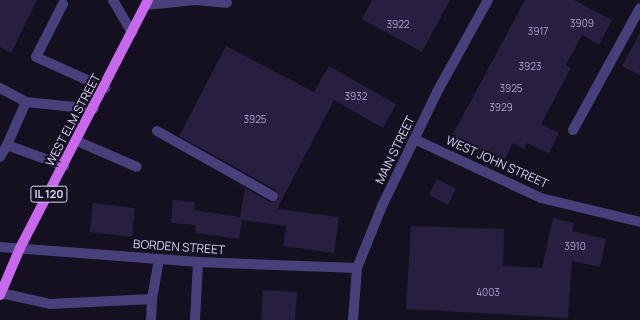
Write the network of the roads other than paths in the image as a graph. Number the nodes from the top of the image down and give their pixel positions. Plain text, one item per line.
1 (113, 0) edge
2 (225, 0) edge
3 (488, 0) edge
4 (147, 2) edge
5 (63, 4) dead end
6 (640, 8) edge
7 (132, 33) junction
8 (0, 88) edge
9 (105, 88) junction
10 (26, 102) junction
11 (94, 109) junction
12 (573, 130) dead end
13 (157, 131) dead end
14 (414, 140) junction
15 (77, 141) junction
16 (7, 145) junction
17 (0, 157) edge
18 (64, 166) junction
19 (137, 167) dead end
20 (273, 196) dead end
21 (640, 222) edge
22 (0, 247) edge
23 (20, 248) junction
24 (159, 260) junction
25 (198, 262) junction
26 (357, 268) junction
27 (1, 294) edge
28 (152, 299) junction
29 (151, 320) edge
30 (195, 320) edge
31 (353, 320) edge

1 - 7 street
2 - 4 street
3 - 14 street, MAIN STREET
4 - 7 main road, WEST ELM STREET / IL 120
5 - 9 street
6 - 12 street
7 - 9 main road, WEST ELM STREET / IL 120
8 - 10 street
9 - 11 main road, WEST ELM STREET / IL 120
10 - 11 street
10 - 16 street
11 - 15 main road, WEST ELM STREET / IL 120
13 - 20 street
14 - 21 street, WEST JOHN STREET
14 - 26 street, MAIN STREET
15 - 18 main road, WEST ELM STREET / IL 120
15 - 19 street
16 - 17 street
16 - 18 street
18 - 23 main road, WEST ELM STREET / IL 120
22 - 23 street, BORDEN STREET
23 - 24 street, BORDEN STREET
23 - 27 main road, WEST ELM STREET / IL 120
24 - 25 street, BORDEN STREET
24 - 28 street
25 - 26 street, BORDEN STREET
25 - 30 street
26 - 31 street, MAIN STREET
27 - 28 street
28 - 29 street

